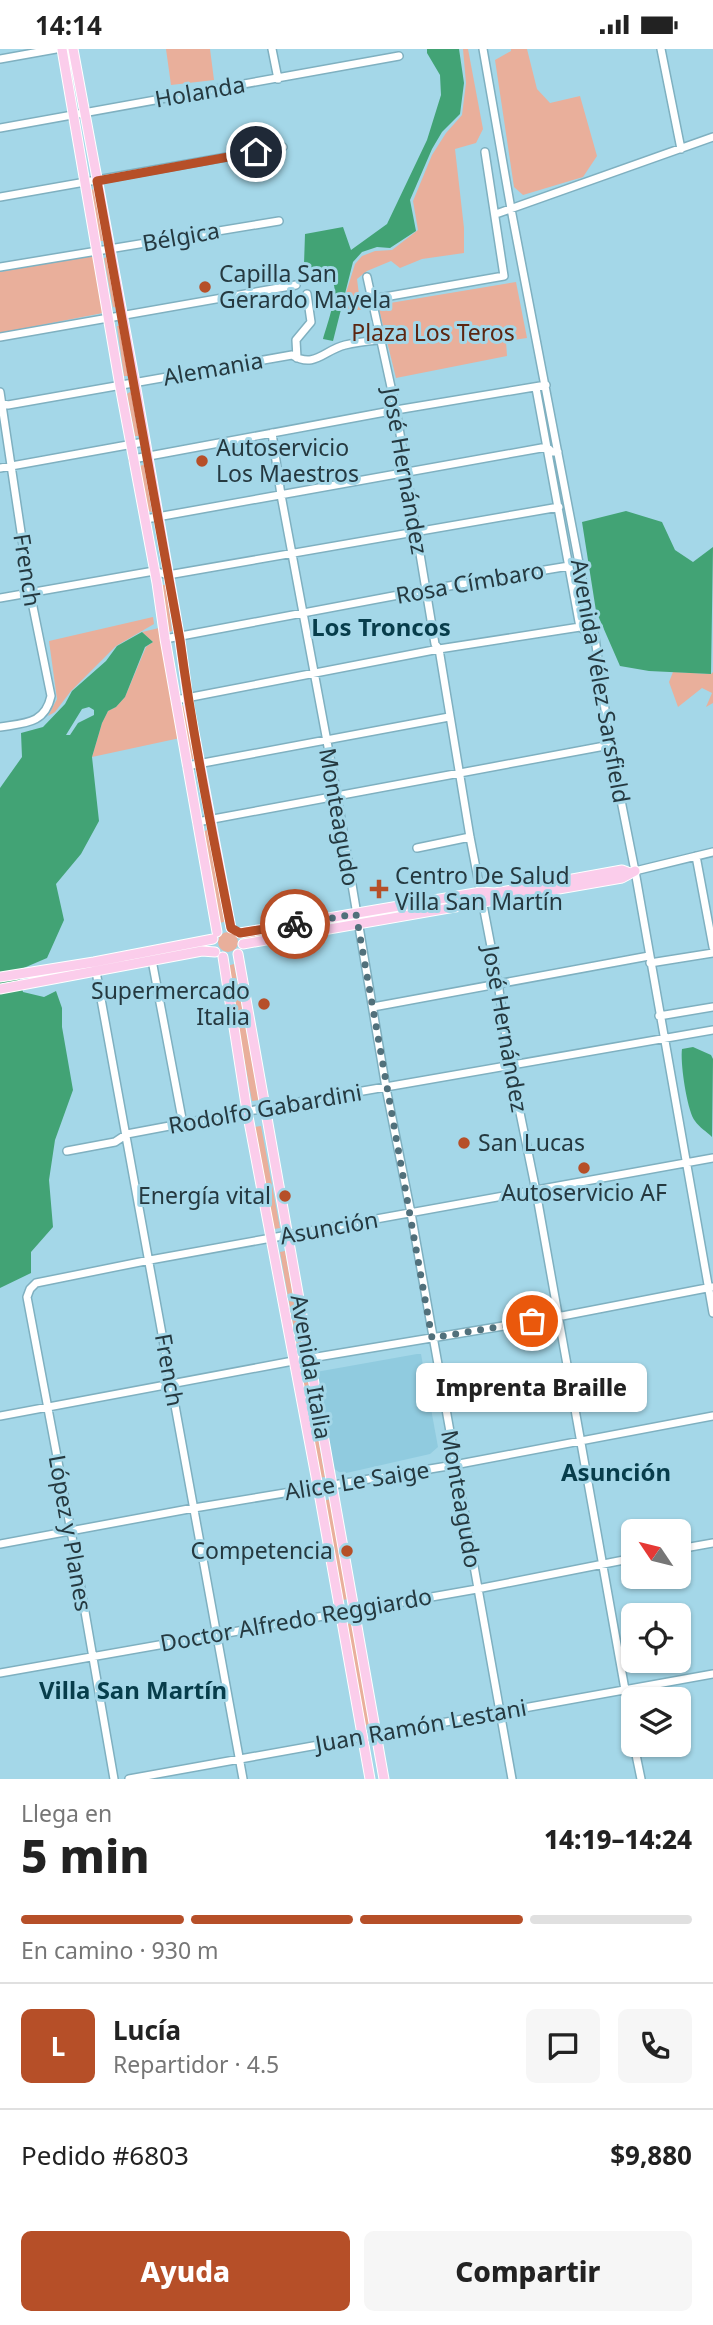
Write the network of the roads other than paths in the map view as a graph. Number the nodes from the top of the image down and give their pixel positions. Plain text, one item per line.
1 (56, 49) edge
2 (62, 49) edge
3 (73, 49) edge
4 (272, 49) edge
5 (483, 49) edge
6 (661, 49) edge
7 (399, 56) dead end
8 (0, 59) edge
9 (278, 79) junction
10 (85, 113) junction
11 (74, 115) junction
12 (0, 128) edge
13 (713, 137) edge
14 (283, 147) dead end
15 (681, 149) junction
16 (485, 152) dead end
17 (97, 181) junction
18 (85, 183) junction
19 (0, 197) edge
20 (511, 209) junction
21 (496, 214) junction
22 (279, 221) dead end
23 (110, 249) junction
24 (96, 251) junction
25 (0, 267) edge
26 (367, 277) dead end
27 (296, 285) dead end
28 (307, 294) dead end
29 (373, 299) junction
30 (122, 317) junction
31 (108, 318) junction
32 (0, 337) edge
33 (380, 340) junction
34 (297, 358) junction
35 (135, 383) junction
36 (546, 385) junction
37 (120, 386) junction
38 (536, 388) junction
39 (0, 392) edge
40 (1, 403) edge
41 (396, 410) junction
42 (272, 432) junction
43 (144, 442) junction
44 (131, 443) junction
45 (547, 447) junction
46 (558, 453) junction
47 (147, 457) junction
48 (133, 459) junction
49 (11, 466) junction
50 (0, 468) edge
51 (405, 473) junction
52 (281, 495) junction
53 (559, 507) junction
54 (157, 517) junction
55 (146, 519) junction
56 (416, 531) junction
57 (293, 553) junction
58 (569, 566) junction
59 (154, 571) junction
60 (168, 575) junction
61 (425, 590) junction
62 (30, 592) junction
63 (0, 598) edge
64 (303, 613) junction
65 (580, 627) junction
66 (180, 637) junction
67 (595, 638) junction
68 (165, 639) junction
69 (439, 649) junction
70 (314, 674) junction
71 (188, 698) junction
72 (176, 700) junction
73 (449, 717) junction
74 (0, 727) edge
75 (326, 740) junction
76 (610, 745) junction
77 (200, 763) junction
78 (187, 766) junction
79 (459, 775) junction
80 (337, 795) junction
81 (210, 819) junction
82 (197, 822) junction
83 (470, 837) junction
84 (417, 848) dead end
85 (713, 852) edge
86 (696, 856) junction
87 (632, 872) junction
88 (481, 892) junction
89 (482, 903) junction
90 (356, 914) junction
91 (358, 925) junction
92 (236, 931) junction
93 (215, 936) junction
94 (243, 944) junction
95 (713, 947) edge
96 (713, 953) edge
97 (219, 954) junction
98 (238, 954) junction
99 (151, 956) junction
100 (650, 959) junction
101 (95, 967) junction
102 (0, 977) edge
103 (498, 983) junction
104 (0, 989) edge
105 (373, 1007) junction
106 (713, 1007) edge
107 (659, 1016) junction
108 (713, 1030) edge
109 (664, 1040) junction
110 (510, 1064) junction
111 (386, 1088) junction
112 (265, 1108) junction
113 (247, 1111) junction
114 (183, 1124) junction
115 (127, 1134) junction
116 (67, 1151) dead end
117 (713, 1159) edge
118 (685, 1163) junction
119 (536, 1191) junction
120 (411, 1213) junction
121 (287, 1235) junction
122 (271, 1238) junction
123 (150, 1260) junction
124 (711, 1287) edge
125 (30, 1289) joint
126 (713, 1313) edge
127 (558, 1317) junction
128 (432, 1338) junction
129 (308, 1359) junction
130 (293, 1361) junction
131 (172, 1384) junction
132 (47, 1406) junction
133 (0, 1416) edge
134 (713, 1416) edge
135 (580, 1441) junction
136 (454, 1465) junction
137 (332, 1485) junction
138 (318, 1487) junction
139 (194, 1508) junction
140 (71, 1531) junction
141 (713, 1543) edge
142 (0, 1544) edge
143 (691, 1547) edge
144 (621, 1560) edge
145 (602, 1563) junction
146 (477, 1588) junction
147 (354, 1610) junction
148 (339, 1613) junction
149 (217, 1635) junction
150 (91, 1656) junction
151 (0, 1673) edge
152 (713, 1674) edge
153 (623, 1687) edge
154 (645, 1687) edge
155 (621, 1692) edge
156 (499, 1712) junction
157 (376, 1735) junction
158 (363, 1738) junction
159 (637, 1757) edge
160 (239, 1758) junction
161 (114, 1779) edge
162 (129, 1779) edge
163 (243, 1779) edge
164 (370, 1779) edge
165 (384, 1779) edge
166 (512, 1779) edge
167 (641, 1779) edge

1 - 8 street
2 - 11 main road
3 - 10 main road
4 - 9 street
5 - 20 street, Avenida Vélez Sarsfield
6 - 15 street
7 - 9 street, Holanda
9 - 10 street, Holanda
10 - 11 street, Holanda
10 - 17 main road
11 - 12 street, Holanda
11 - 18 main road
13 - 15 street
14 - 17 street
15 - 20 street
16 - 21 street
17 - 18 street
17 - 23 main road
18 - 19 street
18 - 24 main road
20 - 21 street
20 - 36 street, Avenida Vélez Sarsfield
21 - 29 street
22 - 23 street, Bélgica
23 - 24 street, Bélgica
23 - 30 main road
24 - 25 street, Bélgica
24 - 31 main road
26 - 29 street, José Hernández
27 - 30 street
28 - 34 street
29 - 33 street, José Hernández
30 - 31 street
30 - 35 main road
31 - 32 street
31 - 37 main road
33 - 34 street, Alemania
33 - 41 street, José Hernández
34 - 35 street, Alemania
35 - 37 street, Alemania
35 - 43 main road
36 - 38 street
36 - 46 street, Avenida Vélez Sarsfield
37 - 40 street, Alemania
37 - 44 main road
38 - 41 street
38 - 45 street, Avenida Vélez Sarsfield
39 - 40 street, French
40 - 49 street, French
41 - 42 street
41 - 51 street, José Hernández
42 - 47 street
42 - 52 street, Monteagudo
43 - 44 street
43 - 47 main road
44 - 48 main road
44 - 49 street
45 - 46 street
45 - 51 street
45 - 53 street, Avenida Vélez Sarsfield
46 - 67 street, Avenida Vélez Sarsfield
47 - 48 street
47 - 54 main road
48 - 55 main road
49 - 50 street
49 - 62 street, French
51 - 52 street
51 - 56 street, José Hernández
52 - 54 street
52 - 57 street, Monteagudo
53 - 56 street
53 - 58 street, Avenida Vélez Sarsfield
54 - 55 street
54 - 60 main road
55 - 59 main road
56 - 57 street
56 - 61 street, José Hernández
57 - 60 street
57 - 64 street, Monteagudo
58 - 61 street, Rosa Címbaro
58 - 65 street, Avenida Vélez Sarsfield
59 - 60 street
59 - 62 street
59 - 68 main road
60 - 66 main road
61 - 64 street, Rosa Címbaro
61 - 69 street, José Hernández
62 - 63 street
62 - 74 street, French
64 - 66 street, Rosa Címbaro
64 - 70 street, Monteagudo
65 - 67 street
65 - 69 street
66 - 68 street, Rosa Címbaro
66 - 71 main road
67 - 76 street, Avenida Vélez Sarsfield
68 - 72 main road
69 - 70 street
69 - 73 street, José Hernández
70 - 71 street
70 - 75 street, Monteagudo
71 - 72 street
71 - 77 main road
72 - 78 main road
73 - 75 street
73 - 79 street, José Hernández
75 - 77 street
75 - 80 street, Monteagudo
76 - 79 street
76 - 87 street, Avenida Vélez Sarsfield
77 - 78 street
77 - 81 main road
78 - 82 main road
79 - 80 street
79 - 83 street, José Hernández
80 - 81 street
80 - 90 street, Monteagudo
81 - 82 street
81 - 92 main road
82 - 93 main road
83 - 84 street
83 - 88 street, José Hernández
85 - 86 street
86 - 87 street
86 - 95 street
87 - 88 main road
87 - 89 main road
87 - 100 street, Avenida Vélez Sarsfield
88 - 89 street, José Hernández
88 - 90 main road
89 - 91 main road
89 - 103 street, José Hernández
90 - 91 street, Monteagudo
90 - 92 main road
91 - 94 main road
91 - 105 street, Monteagudo
92 - 93 main road
92 - 94 main road
93 - 97 main road
93 - 99 main road
94 - 98 main road
96 - 100 street
97 - 98 main road
97 - 99 main road
97 - 113 main road, Avenida Italia
98 - 112 main road, Avenida Italia
99 - 101 main road
99 - 114 street
100 - 103 street
100 - 107 street, Avenida Vélez Sarsfield
101 - 102 main road
101 - 104 main road
101 - 115 street, French
103 - 105 street
103 - 110 street, José Hernández
105 - 111 street, Monteagudo
106 - 107 street
107 - 109 street, Avenida Vélez Sarsfield
108 - 109 street, Rodolfo Gabardini
109 - 110 street, Rodolfo Gabardini
109 - 118 street, Avenida Vélez Sarsfield
110 - 111 street, Rodolfo Gabardini
110 - 119 street, José Hernández
111 - 112 street, Rodolfo Gabardini
111 - 120 street, Monteagudo
112 - 113 street, Rodolfo Gabardini
112 - 121 main road, Avenida Italia
113 - 114 street, Rodolfo Gabardini
113 - 122 main road, Avenida Italia
114 - 115 street, Rodolfo Gabardini
115 - 116 street, Rodolfo Gabardini
115 - 123 street, French
117 - 118 street, Asunción
118 - 119 street, Asunción
118 - 124 street, Avenida Vélez Sarsfield
119 - 120 street, Asunción
119 - 127 street, José Hernández
120 - 121 street, Asunción
120 - 128 street, Monteagudo
121 - 122 street, Asunción
121 - 129 main road, Avenida Italia
122 - 123 street, Asunción
122 - 130 main road, Avenida Italia
123 - 125 street, Asunción
123 - 131 street, French
124 - 126 street, Avenida Vélez Sarsfield
124 - 127 street
125 - 132 street, López y Planes
127 - 128 street
127 - 135 street, José Hernández
128 - 129 street
128 - 136 street, Monteagudo
129 - 130 street
129 - 137 main road, Avenida Italia
130 - 131 street
130 - 138 main road, Avenida Italia
131 - 132 street
131 - 139 street, French
132 - 133 street
132 - 140 street, López y Planes
134 - 135 street, Alice Le Saige
135 - 136 street, Alice Le Saige
135 - 145 street, José Hernández
136 - 137 street, Alice Le Saige
136 - 146 street, Monteagudo
137 - 138 street, Alice Le Saige
137 - 147 main road, Avenida Italia
138 - 139 street, Alice Le Saige
138 - 148 main road, Avenida Italia
139 - 140 street, Alice Le Saige
139 - 149 street, French
140 - 142 street, Alice Le Saige
140 - 150 street, López y Planes
141 - 143 street
144 - 145 street, Doctor Alfredo Reggiardo
145 - 146 street, Doctor Alfredo Reggiardo
145 - 153 street, José Hernández
146 - 147 street, Doctor Alfredo Reggiardo
146 - 156 street, Monteagudo
147 - 148 street, Doctor Alfredo Reggiardo
147 - 157 main road, Avenida Italia
148 - 149 street, Doctor Alfredo Reggiardo
148 - 158 main road, Avenida Italia
149 - 150 street, Doctor Alfredo Reggiardo
149 - 160 street, French
150 - 151 street, Doctor Alfredo Reggiardo
150 - 161 street, López y Planes
152 - 154 street, Juan Ramón Lestani
155 - 156 street, Juan Ramón Lestani
156 - 157 street, Juan Ramón Lestani
156 - 166 street, Monteagudo
157 - 158 street, Juan Ramón Lestani
157 - 165 main road, Avenida Italia
158 - 160 street, Juan Ramón Lestani
158 - 164 main road, Avenida Italia
159 - 167 street, José Hernández
160 - 162 street, Juan Ramón Lestani
160 - 163 street, French

